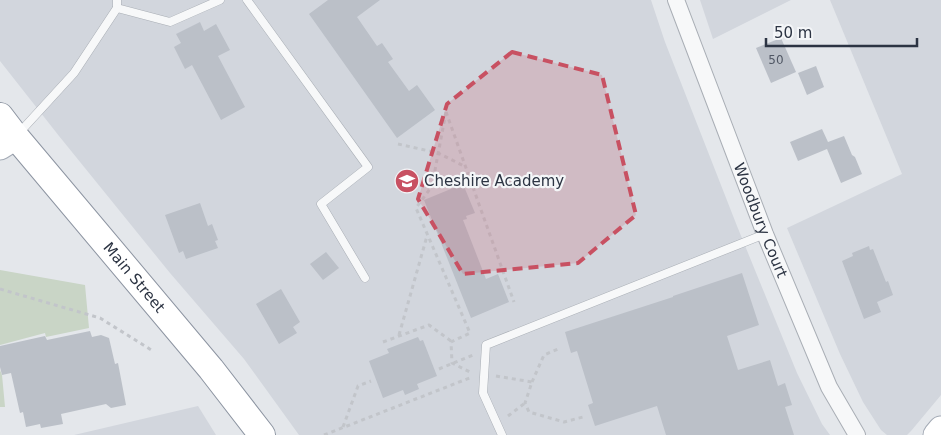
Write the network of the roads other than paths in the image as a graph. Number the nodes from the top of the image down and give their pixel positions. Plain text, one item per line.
1 (220, 0) edge
2 (247, 0) edge
3 (676, 0) edge
4 (117, 4) edge
5 (0, 116) edge
6 (8, 142) edge
7 (765, 234) junction
8 (365, 278) dead end
9 (941, 429) edge
10 (262, 435) edge
11 (502, 435) edge
12 (857, 435) edge
13 (936, 435) edge

1 - 4 lane
2 - 8 lane
3 - 7 street, Woodbury Court
4 - 6 lane
5 - 6 highway, Main Street
6 - 10 highway, Main Street
7 - 11 lane
7 - 12 street, Woodbury Court
9 - 13 main road

